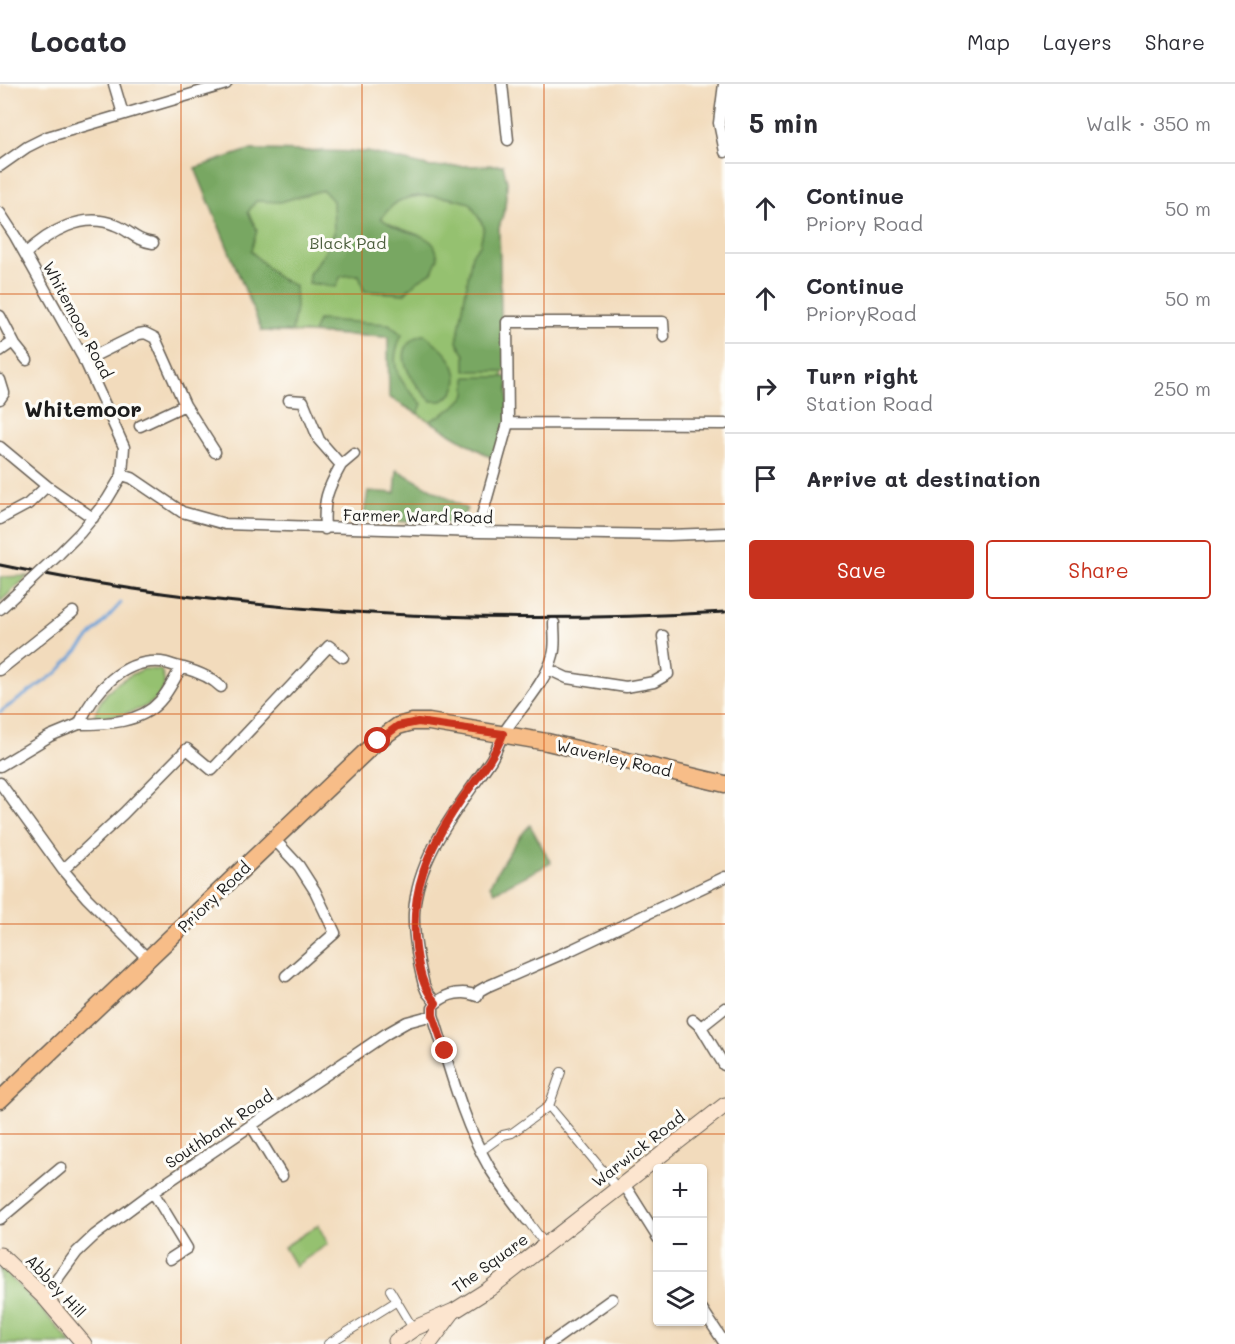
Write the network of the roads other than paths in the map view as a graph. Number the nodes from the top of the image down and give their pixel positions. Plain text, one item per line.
1 (114, 84) edge
2 (226, 84) edge
3 (502, 84) edge
4 (724, 84) edge
5 (123, 114) junction
6 (508, 140) dead end
7 (725, 152) edge
8 (0, 166) edge
9 (0, 213) edge
10 (153, 243) dead end
11 (25, 254) junction
12 (0, 316) edge
13 (664, 337) dead end
14 (13, 342) junction
15 (0, 351) edge
16 (27, 360) dead end
17 (84, 361) junction
18 (0, 380) edge
19 (0, 399) edge
20 (289, 400) dead end
21 (185, 405) junction
22 (508, 423) junction
23 (725, 424) edge
24 (140, 426) dead end
25 (0, 447) edge
26 (215, 452) dead end
27 (354, 454) dead end
28 (341, 465) junction
29 (122, 475) junction
30 (47, 486) junction
31 (93, 518) junction
32 (0, 519) edge
33 (325, 529) junction
34 (479, 532) junction
35 (725, 533) edge
36 (0, 609) edge
37 (73, 612) dead end
38 (554, 623) dead end
39 (663, 636) dead end
40 (343, 657) dead end
41 (181, 668) junction
42 (548, 669) junction
43 (0, 670) edge
44 (221, 687) dead end
45 (79, 724) junction
46 (440, 724) joint
47 (503, 734) junction
48 (0, 765) edge
49 (0, 783) edge
50 (725, 784) edge
51 (274, 839) junction
52 (63, 870) junction
53 (725, 877) edge
54 (148, 960) junction
55 (286, 976) dead end
56 (436, 1003) junction
57 (725, 1008) edge
58 (433, 1015) junction
59 (724, 1065) edge
60 (561, 1072) dead end
61 (0, 1100) edge
62 (725, 1105) edge
63 (549, 1106) junction
64 (251, 1125) junction
65 (485, 1148) dead end
66 (61, 1168) dead end
67 (282, 1176) dead end
68 (619, 1184) junction
69 (153, 1192) junction
70 (0, 1220) edge
71 (527, 1220) joint
72 (653, 1232) edge
73 (544, 1242) junction
74 (0, 1255) edge
75 (170, 1259) dead end
76 (390, 1290) dead end
77 (44, 1297) junction
78 (612, 1299) dead end
79 (397, 1301) junction
80 (454, 1311) junction
81 (707, 1317) edge
82 (411, 1325) dead end
83 (431, 1341) edge
84 (395, 1343) edge
85 (84, 1344) edge
86 (328, 1344) edge
87 (549, 1344) edge
88 (725, 1344) edge

1 - 5 street
2 - 5 street
3 - 6 street
4 - 7 street
5 - 8 street
9 - 11 street, Whitemoor Road
10 - 11 street
11 - 17 street, Whitemoor Road
12 - 14 street
13 - 22 street
14 - 15 street
14 - 16 street
17 - 21 street
17 - 29 street, Whitemoor Road
18 - 19 street
20 - 28 street
21 - 24 street
21 - 26 street
22 - 23 street
22 - 34 street
25 - 30 street
27 - 28 street
28 - 33 street
29 - 31 street
29 - 33 street, Farmer Ward Road
30 - 31 street
30 - 32 street
31 - 36 street, bridge
33 - 34 street, Farmer Ward Road
34 - 35 street, Farmer Ward Road
37 - 43 street
38 - 42 street
39 - 42 street
40 - 52 street
41 - 44 street
41 - 45 street
41 - 45 street
42 - 47 street
45 - 48 street
46 - 47 main road, Waverley Road
46 - 51 main road, Priory Road
47 - 50 main road, Waverley Road
47 - 56 street
49 - 52 street
51 - 54 main road, Priory Road
51 - 55 street
52 - 54 street
53 - 56 street
54 - 61 main road, Priory Road
56 - 58 street
57 - 59 street
58 - 64 street, Southbank Road
58 - 71 street
60 - 63 street
62 - 68 main road, Warwick Road
63 - 65 street
63 - 68 street
64 - 67 street
64 - 69 street, Southbank Road
66 - 70 street
68 - 72 street
68 - 73 main road, Warwick Road
69 - 75 street
69 - 77 street, Southbank Road
71 - 73 street
73 - 80 main road, The Square
74 - 77 main road, Abbey Hill
76 - 79 street
77 - 85 main road, Abbey Hill
78 - 87 street
79 - 82 street
79 - 86 street
80 - 83 main road, The Square
80 - 84 main road, The Square
81 - 88 street

